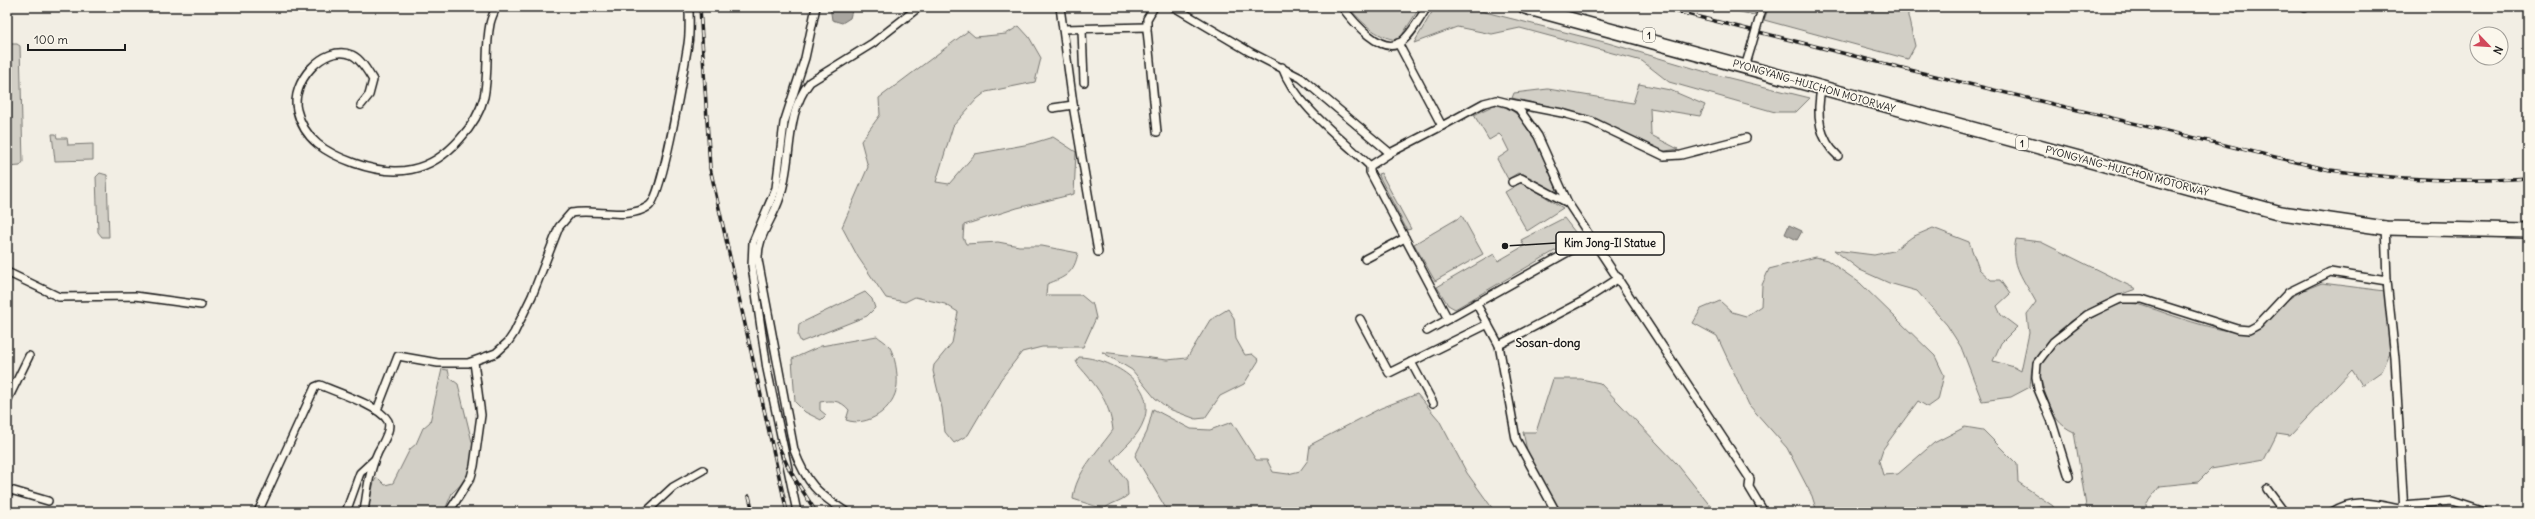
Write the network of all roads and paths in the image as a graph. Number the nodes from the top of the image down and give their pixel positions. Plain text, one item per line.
1 (496, 7) edge
2 (689, 7) edge
3 (816, 7) edge
4 (919, 7) edge
5 (1060, 7) edge
6 (1154, 7) edge
7 (1174, 7) edge
8 (1342, 7) edge
9 (1427, 7) edge
10 (1525, 7) edge
11 (1551, 7) edge
12 (1763, 7) edge
13 (1147, 27) junction
14 (1063, 29) junction
15 (1082, 29) junction
16 (1398, 43) junction
17 (1746, 65) junction
18 (1282, 67) junction
19 (799, 78) junction
20 (810, 82) junction
21 (1084, 82) dead end
22 (1821, 86) junction
23 (1508, 102) junction
24 (361, 105) dead end
25 (1073, 105) junction
26 (1053, 108) dead end
27 (1442, 126) junction
28 (1157, 132) dead end
29 (1746, 138) dead end
30 (1390, 153) junction
31 (1838, 156) dead end
32 (1370, 166) junction
33 (1512, 182) dead end
34 (1568, 203) junction
35 (2385, 226) junction
36 (2528, 230) edge
37 (1405, 238) junction
38 (1593, 238) junction
39 (1098, 252) dead end
40 (1365, 259) dead end
41 (7, 272) edge
42 (1619, 278) junction
43 (2387, 281) junction
44 (1476, 303) junction
45 (201, 305) dead end
46 (1360, 318) dead end
47 (1448, 319) junction
48 (1488, 324) junction
49 (1427, 331) dead end
50 (1499, 345) junction
51 (29, 356) dead end
52 (474, 362) junction
53 (1411, 362) junction
54 (7, 401) edge
55 (1433, 403) dead end
56 (377, 410) junction
57 (374, 460) junction
58 (703, 470) dead end
59 (2069, 477) dead end
60 (7, 489) edge
61 (2267, 489) dead end
62 (48, 501) dead end
63 (2404, 509) edge
64 (258, 512) edge
65 (346, 512) edge
66 (364, 512) edge
67 (449, 512) edge
68 (646, 512) edge
69 (796, 512) edge
70 (846, 512) edge
71 (1556, 512) edge
72 (1764, 512) edge
73 (2284, 512) edge
74 (2332, 512) edge
75 (2485, 512) edge

1 - 24 street
2 - 52 street
3 - 19 street
4 - 20 street
5 - 14 street
6 - 13 street
7 - 18 street
8 - 16 street
9 - 16 street
10 - 17 highway, PYONGYANG–HUICHON MOTORWAY / 1
11 - 17 highway, PYONGYANG–HUICHON MOTORWAY / 1
12 - 17 street, bridge
13 - 15 street
13 - 28 street
14 - 15 street
14 - 25 street
15 - 21 street
16 - 27 street
17 - 22 highway, PYONGYANG–HUICHON MOTORWAY / 1
18 - 30 street
18 - 32 street
19 - 20 street
19 - 69 street
20 - 70 street
22 - 31 street
22 - 35 highway, PYONGYANG–HUICHON MOTORWAY / 1
23 - 27 street
23 - 29 street
23 - 34 street
25 - 26 street
25 - 39 street
27 - 30 street
30 - 32 street
32 - 37 street
33 - 34 street
34 - 38 street
35 - 36 highway, PYONGYANG–HUICHON MOTORWAY / 1
35 - 43 street
37 - 40 street
37 - 47 street
38 - 42 street
38 - 44 street
41 - 45 street
42 - 50 street
42 - 72 street
43 - 59 street
43 - 63 street
44 - 47 street
44 - 48 street
46 - 53 street
47 - 49 street
48 - 50 street
48 - 53 street
50 - 71 street
51 - 54 street
52 - 56 street
52 - 67 street
53 - 55 street
56 - 57 street
56 - 64 street
57 - 65 street
57 - 66 street
58 - 68 street
60 - 62 street
61 - 73 street
63 - 74 street
63 - 75 street

